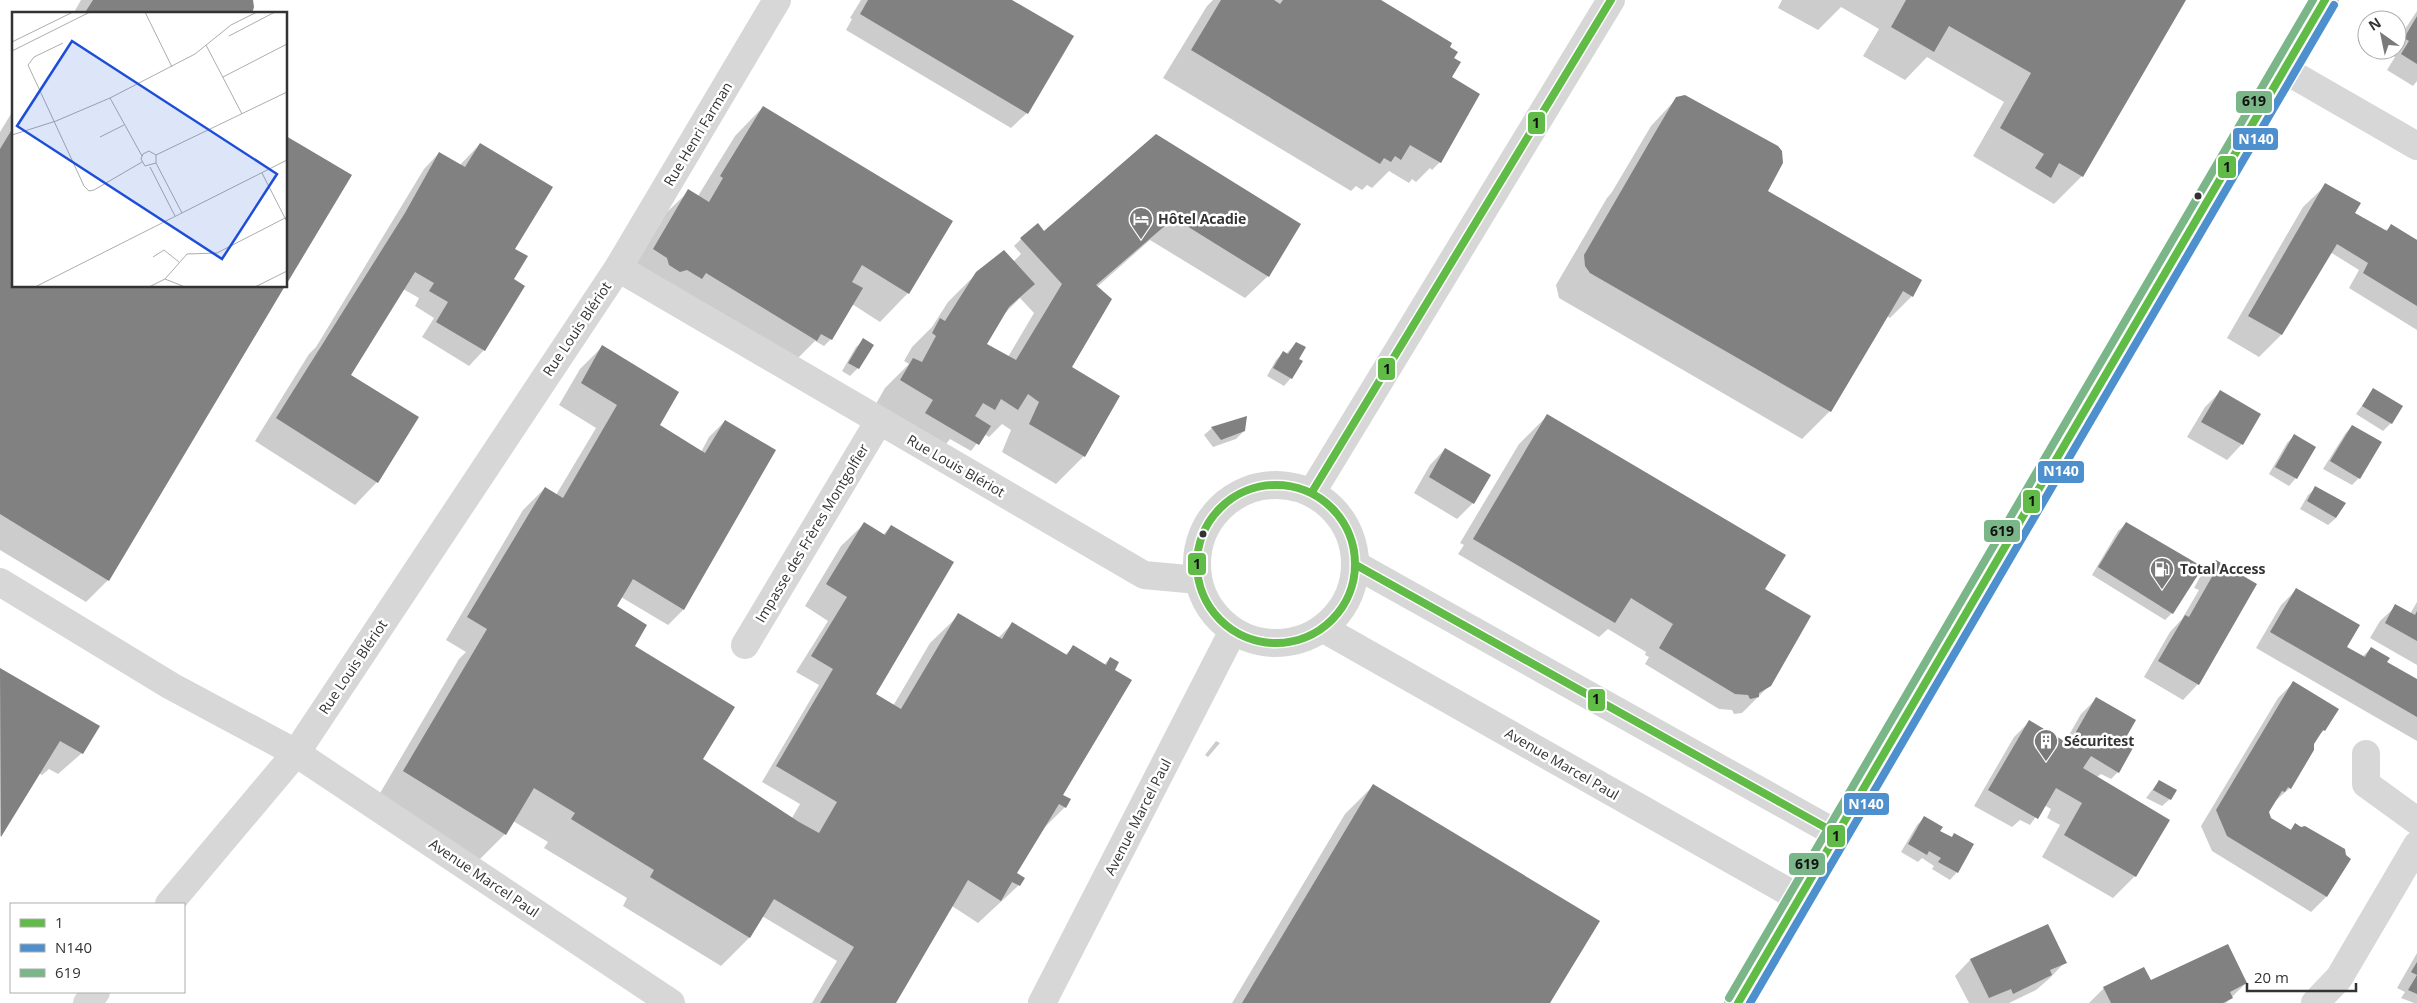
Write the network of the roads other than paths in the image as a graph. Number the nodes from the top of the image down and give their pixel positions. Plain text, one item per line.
1 (777, 0) edge
2 (1610, 0) edge
3 (2325, 0) edge
4 (2284, 69) junction
5 (2417, 146) edge
6 (618, 268) junction
7 (880, 421) junction
8 (1312, 492) junction
9 (1356, 564) junction
10 (1198, 580) junction
11 (0, 582) edge
12 (1324, 629) junction
13 (1233, 632) junction
14 (745, 645) dead end
15 (296, 753) junction
16 (2366, 754) dead end
17 (2417, 821) edge
18 (1837, 834) junction
19 (2417, 845) edge
20 (1800, 898) junction
21 (170, 903) edge
22 (95, 993) edge
23 (87, 1003) edge
24 (671, 1003) edge
25 (1042, 1003) edge
26 (1738, 1003) edge
27 (2315, 1003) edge

1 - 6 street, Rue Henri Farman
2 - 8 street
3 - 4 main road
4 - 5 street
4 - 18 main road
6 - 7 street, Rue Louis Blériot
6 - 15 street, Rue Louis Blériot
7 - 10 street, Rue Louis Blériot
7 - 14 street, Impasse des Frères Montgolfier
8 - 9 street
8 - 10 street
9 - 12 street
9 - 18 street
10 - 13 street
11 - 15 street, Avenue Marcel Paul
12 - 13 street
12 - 20 street, Avenue Marcel Paul
13 - 25 street, Avenue Marcel Paul
15 - 21 street, Rue Louis Blériot
15 - 24 street, Avenue Marcel Paul
16 - 17 street
18 - 20 main road
19 - 27 street
20 - 26 main road
22 - 23 street

